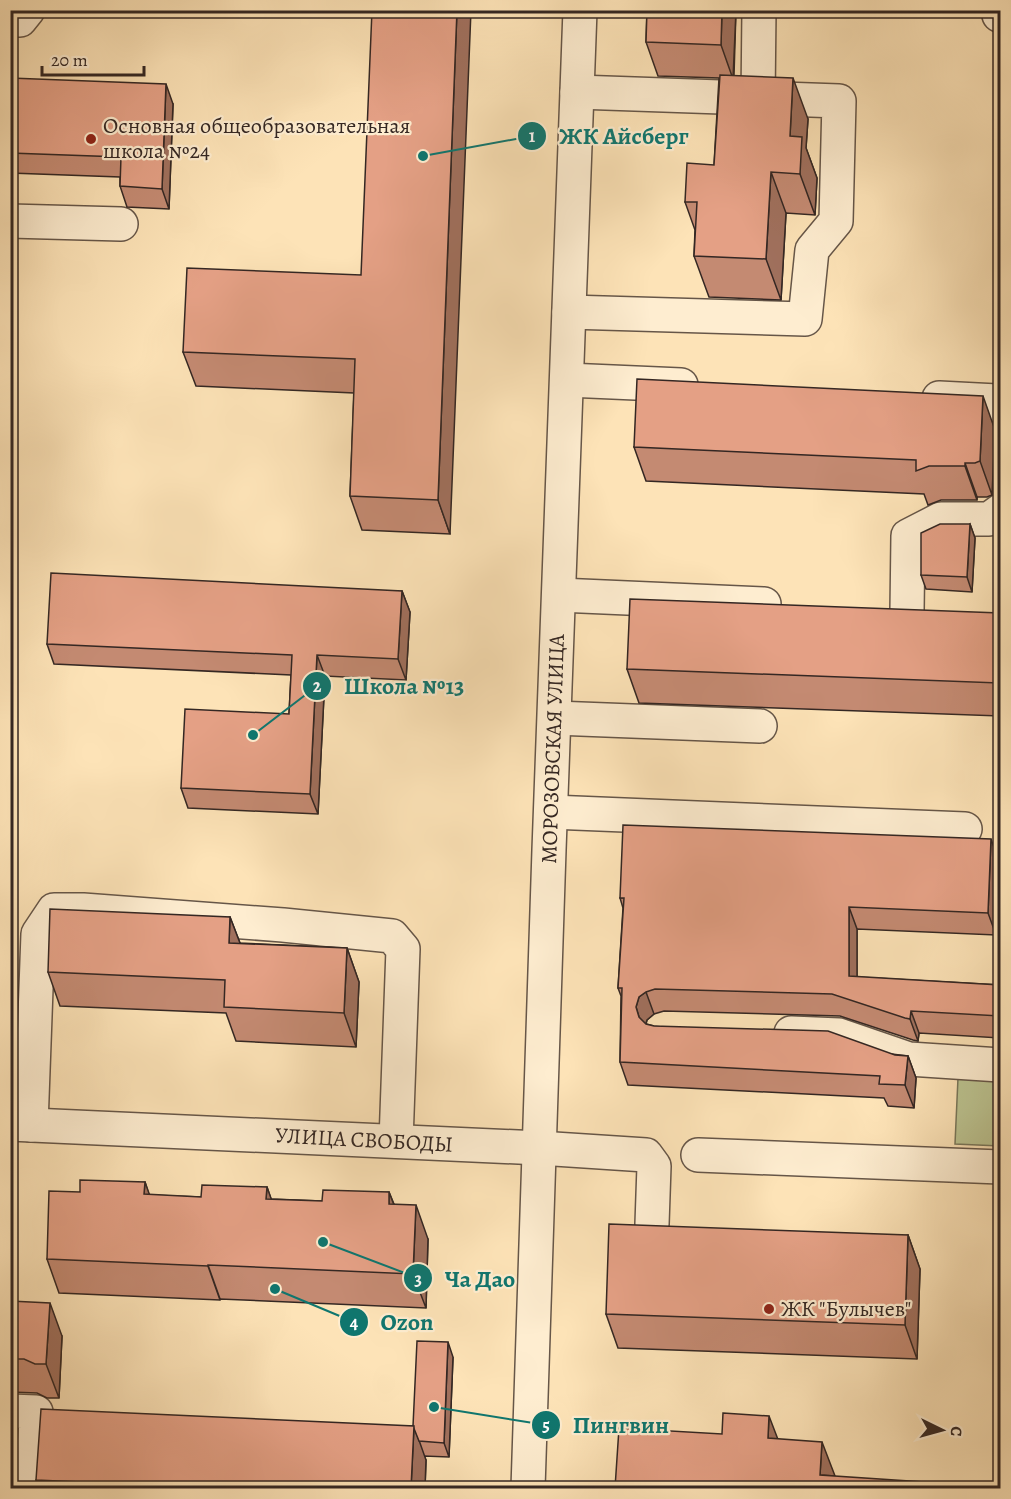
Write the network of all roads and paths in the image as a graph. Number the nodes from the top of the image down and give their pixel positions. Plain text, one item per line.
1 (28, 10) edge
2 (580, 10) edge
3 (759, 10) edge
4 (10, 20) edge
5 (577, 92) junction
6 (758, 99) junction
7 (10, 221) edge
8 (121, 224) dead end
9 (569, 312) junction
10 (567, 380) junction
11 (708, 387) edge
12 (905, 397) edge
13 (1000, 406) edge
14 (1000, 511) edge
15 (559, 595) junction
16 (788, 605) edge
17 (940, 612) edge
18 (555, 718) junction
19 (760, 726) dead end
20 (551, 812) junction
21 (965, 829) dead end
22 (757, 1033) edge
23 (1000, 1065) edge
24 (21, 1125) edge
25 (396, 1141) junction
26 (539, 1148) junction
27 (698, 1155) dead end
28 (1000, 1167) edge
29 (651, 1224) edge
30 (10, 1411) edge
31 (32, 1488) edge
32 (528, 1488) edge

1 - 4 street
2 - 5 street, МОРОЗОВСКАЯ УЛИЦА
3 - 6 street
5 - 6 street
5 - 9 street, МОРОЗОВСКАЯ УЛИЦА
6 - 9 street
7 - 8 street
9 - 10 street, МОРОЗОВСКАЯ УЛИЦА
10 - 11 street
10 - 15 street, МОРОЗОВСКАЯ УЛИЦА
12 - 13 street
14 - 17 street
15 - 16 street
15 - 18 street, МОРОЗОВСКАЯ УЛИЦА
18 - 19 street
18 - 20 street, МОРОЗОВСКАЯ УЛИЦА
20 - 21 street
20 - 26 street, МОРОЗОВСКАЯ УЛИЦА
22 - 23 street
24 - 25 street, УЛИЦА СВОБОДЫ
24 - 25 street
25 - 26 street, УЛИЦА СВОБОДЫ
26 - 29 street, УЛИЦА СВОБОДЫ
26 - 32 street, МОРОЗОВСКАЯ УЛИЦА
27 - 28 street
30 - 31 street

